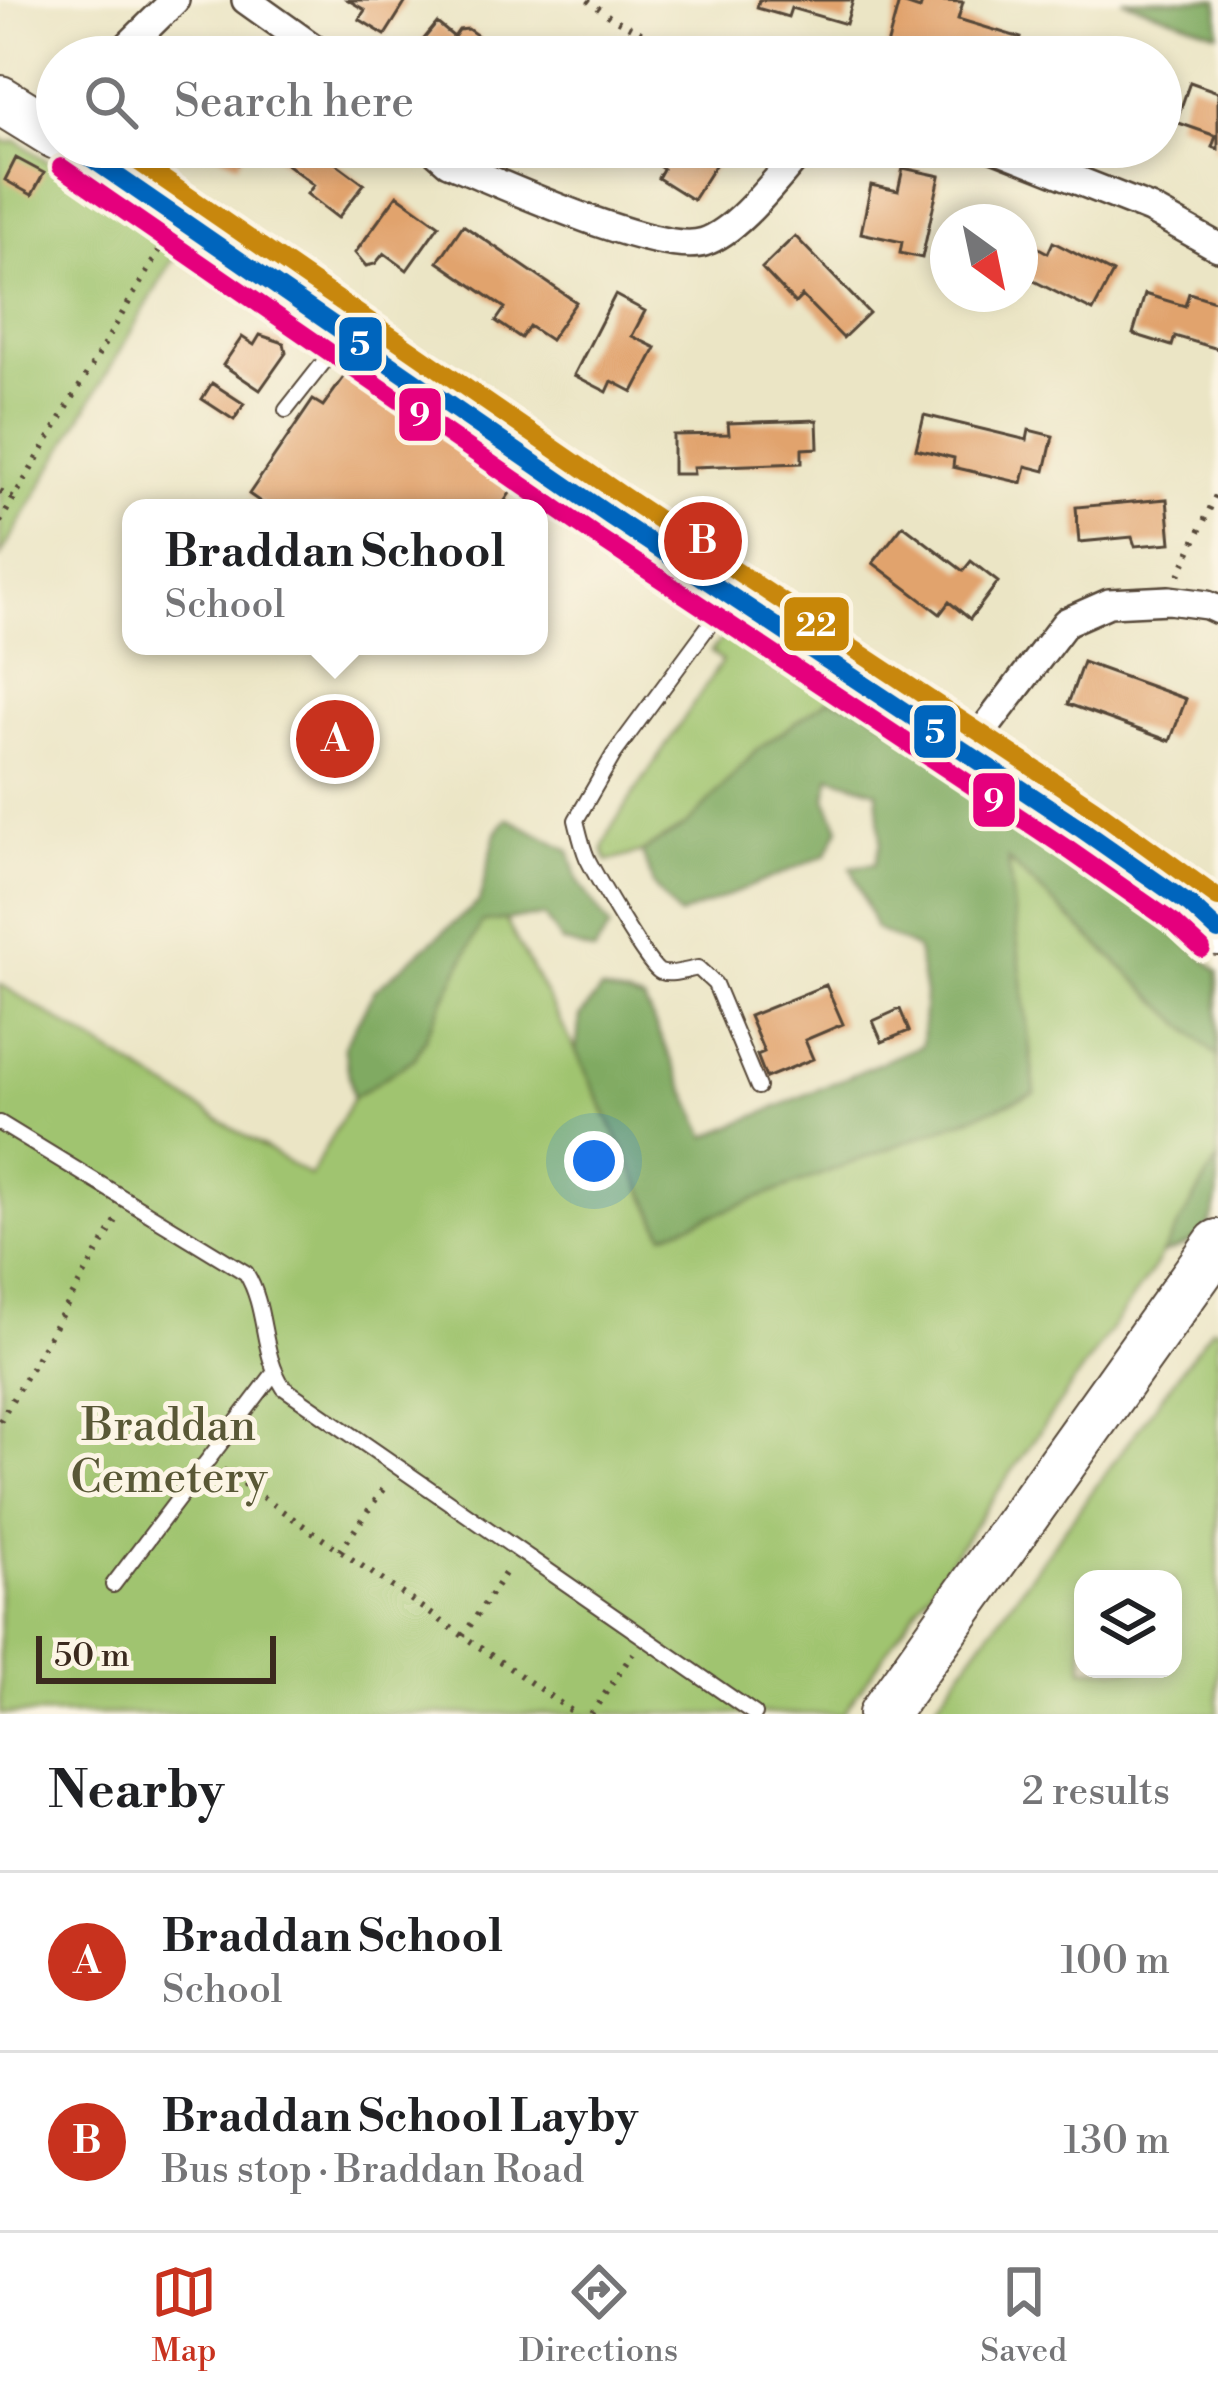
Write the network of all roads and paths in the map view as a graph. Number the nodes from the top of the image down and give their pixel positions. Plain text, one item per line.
1 (175, 0) edge
2 (246, 0) edge
3 (588, 0) edge
4 (138, 36) edge
5 (297, 36) edge
6 (647, 36) edge
7 (101, 168) edge
8 (463, 168) edge
9 (785, 168) edge
10 (1046, 168) edge
11 (178, 220) junction
12 (1218, 247) edge
13 (345, 334) junction
14 (286, 410) dead end
15 (0, 491) edge
16 (1218, 491) edge
17 (14, 499) junction
18 (0, 522) edge
19 (730, 596) junction
20 (1168, 600) junction
21 (1218, 610) edge
22 (967, 752) junction
23 (1218, 931) edge
24 (758, 1087) dead end
25 (0, 1123) edge
26 (129, 1198) junction
27 (1218, 1244) edge
28 (274, 1373) junction
29 (0, 1421) edge
30 (208, 1460) junction
31 (398, 1469) junction
32 (340, 1551) junction
33 (520, 1552) junction
34 (112, 1585) dead end
35 (463, 1636) junction
36 (645, 1636) junction
37 (576, 1714) edge
38 (591, 1714) edge
39 (754, 1714) edge
40 (883, 1714) edge

1 - 4 street
2 - 5 street
3 - 6 path
7 - 11 highway
8 - 9 street
10 - 12 street
11 - 13 highway
11 - 17 path
13 - 14 lane
13 - 19 highway
15 - 17 path
16 - 20 path
17 - 18 path
19 - 22 highway
19 - 24 lane
20 - 21 street
20 - 22 street
22 - 23 highway
25 - 26 lane
26 - 28 lane
26 - 29 path
27 - 40 highway
28 - 30 lane
28 - 31 lane
30 - 32 path
30 - 34 lane
31 - 32 path
31 - 33 lane
32 - 35 path
33 - 35 path
33 - 36 lane
35 - 37 path
36 - 38 path
36 - 39 lane

